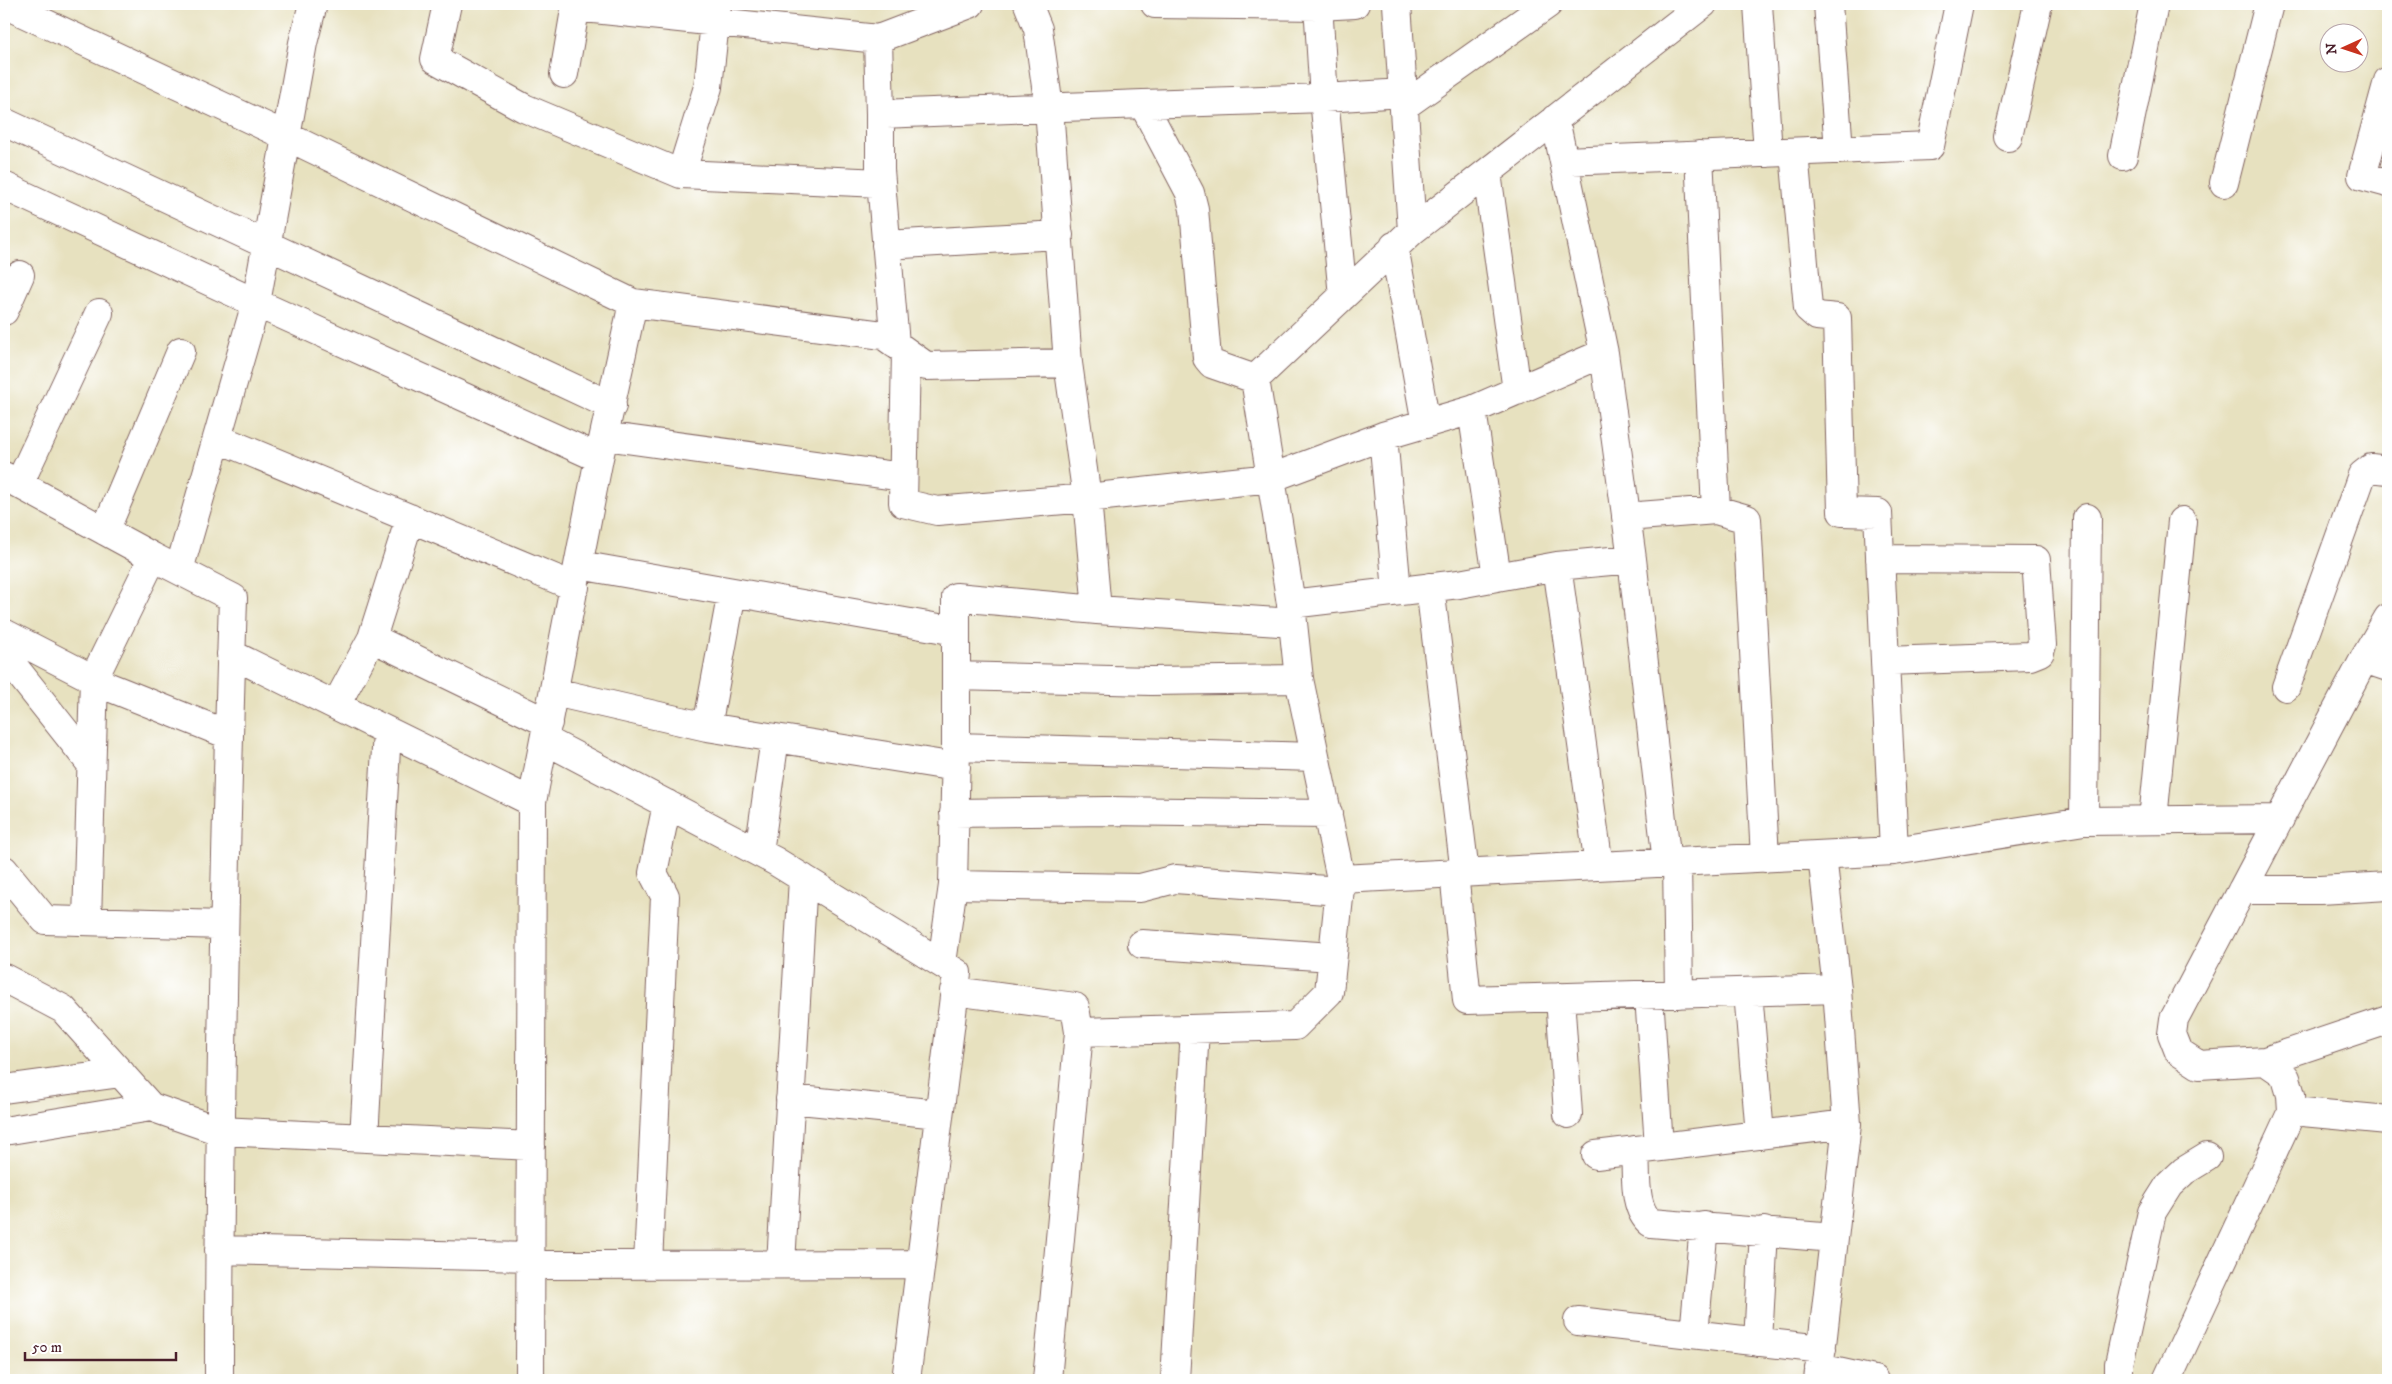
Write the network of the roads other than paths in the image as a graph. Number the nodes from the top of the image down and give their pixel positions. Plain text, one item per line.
1 (4, 4) edge
2 (313, 4) edge
3 (446, 4) edge
4 (970, 4) edge
5 (1028, 4) edge
6 (1156, 4) edge
7 (1355, 4) edge
8 (1398, 4) edge
9 (1548, 4) edge
10 (1703, 4) edge
11 (1758, 4) edge
12 (1828, 4) edge
13 (1959, 4) edge
14 (2038, 4) edge
15 (2154, 4) edge
16 (2269, 4) edge
17 (576, 5) edge
18 (1318, 5) edge
19 (716, 12) edge
20 (878, 39) junction
21 (564, 74) dead end
22 (2388, 81) edge
23 (1324, 98) junction
24 (1404, 99) junction
25 (1143, 104) junction
26 (1050, 108) junction
27 (880, 114) junction
28 (1556, 119) junction
29 (4, 122) edge
30 (286, 136) junction
31 (2008, 138) dead end
32 (1839, 150) junction
33 (1781, 152) junction
34 (1699, 155) junction
35 (2123, 156) dead end
36 (1564, 161) junction
37 (1487, 173) junction
38 (681, 174) junction
39 (881, 183) junction
40 (2224, 183) dead end
41 (2388, 183) edge
42 (4, 186) edge
43 (1059, 235) junction
44 (1403, 239) junction
45 (267, 244) junction
46 (886, 245) junction
47 (20, 275) dead end
48 (1343, 296) junction
49 (256, 303) junction
50 (633, 303) junction
51 (4, 312) edge
52 (99, 313) dead end
53 (900, 348) junction
54 (181, 351) dead end
55 (1604, 353) junction
56 (1068, 363) junction
57 (1255, 379) junction
58 (1517, 391) junction
59 (612, 406) junction
60 (1472, 410) junction
61 (1426, 424) junction
62 (1383, 436) junction
63 (217, 438) junction
64 (601, 447) junction
65 (2388, 470) edge
66 (904, 477) junction
67 (1271, 478) junction
68 (11, 480) edge
69 (1087, 498) junction
70 (1716, 510) junction
71 (1626, 517) junction
72 (410, 518) junction
73 (2087, 518) dead end
74 (2182, 521) dead end
75 (105, 531) junction
76 (153, 557) junction
77 (1632, 559) junction
78 (1880, 559) junction
79 (1556, 566) junction
80 (179, 570) junction
81 (577, 576) junction
82 (1497, 577) junction
83 (1430, 587) junction
84 (1397, 591) junction
85 (732, 592) junction
86 (1097, 610) junction
87 (1292, 613) junction
88 (2388, 618) edge
89 (956, 631) junction
90 (4, 633) edge
91 (372, 638) junction
92 (4, 654) edge
93 (231, 654) junction
94 (1885, 661) junction
95 (2376, 663) edge
96 (956, 676) junction
97 (94, 678) junction
98 (1299, 679) junction
99 (2286, 688) dead end
100 (554, 692) junction
101 (336, 705) junction
102 (707, 727) junction
103 (387, 731) junction
104 (546, 731) junction
105 (229, 735) junction
106 (775, 738) junction
107 (956, 757) junction
108 (1315, 757) junction
109 (91, 764) junction
110 (532, 802) junction
111 (667, 804) junction
112 (954, 813) junction
113 (1328, 814) junction
114 (2280, 819) junction
115 (2153, 820) junction
116 (2084, 821) junction
117 (1894, 851) junction
118 (760, 852) junction
119 (1822, 855) junction
120 (1764, 858) junction
121 (1672, 862) junction
122 (1599, 866) junction
123 (4, 870) edge
124 (1460, 873) junction
125 (803, 878) junction
126 (953, 885) junction
127 (1341, 885) junction
128 (2388, 886) edge
129 (2242, 890) junction
130 (87, 921) junction
131 (224, 925) junction
132 (1142, 944) dead end
133 (1332, 957) junction
134 (942, 964) junction
135 (4, 978) edge
136 (1837, 989) junction
137 (954, 991) junction
138 (1748, 992) junction
139 (1680, 994) junction
140 (1649, 995) junction
141 (1560, 997) junction
142 (2388, 1020) edge
143 (1195, 1029) junction
144 (1079, 1032) junction
145 (2265, 1061) junction
146 (121, 1073) junction
147 (4, 1089) edge
148 (790, 1099) junction
149 (151, 1107) junction
150 (2292, 1112) junction
151 (939, 1114) junction
152 (1568, 1114) dead end
153 (2388, 1120) edge
154 (1847, 1124) junction
155 (4, 1131) edge
156 (220, 1131) junction
157 (1760, 1135) junction
158 (364, 1138) junction
159 (531, 1146) junction
160 (1647, 1149) junction
161 (1596, 1155) dead end
162 (2207, 1157) dead end
163 (1704, 1226) junction
164 (1764, 1231) junction
165 (1834, 1238) junction
166 (219, 1250) junction
167 (531, 1261) junction
168 (648, 1264) junction
169 (781, 1264) junction
170 (920, 1264) junction
171 (1578, 1320) dead end
172 (1694, 1334) junction
173 (1758, 1342) junction
174 (1820, 1366) edge
175 (219, 1380) edge
176 (530, 1380) edge
177 (906, 1380) edge
178 (1047, 1380) edge
179 (1175, 1380) edge
180 (1874, 1380) edge
181 (2119, 1380) edge
182 (2167, 1380) edge

1 - 30 street
2 - 30 street
3 - 38 street
4 - 20 street
5 - 26 street
6 - 18 street
7 - 18 street
8 - 24 street
9 - 24 street
10 - 28 street
11 - 33 street
12 - 32 street
13 - 32 street
14 - 31 street
15 - 35 street
16 - 40 street
17 - 19 street
17 - 21 street
18 - 23 street
19 - 20 street
19 - 38 street
20 - 27 street
22 - 41 street
23 - 24 street
23 - 25 street
23 - 48 street
24 - 44 street
25 - 26 street
25 - 57 street
26 - 27 street
26 - 43 street
27 - 39 street
28 - 36 street
28 - 37 street
29 - 45 street
30 - 45 street
30 - 50 street
32 - 33 street
33 - 34 street
33 - 78 street
34 - 36 street
34 - 70 street
36 - 55 street
37 - 44 street
37 - 58 street
38 - 39 street
39 - 46 street
42 - 49 street
43 - 46 street
43 - 56 street
44 - 48 street
44 - 61 street
45 - 49 street
45 - 59 street
46 - 53 street
47 - 51 street
48 - 57 street
49 - 63 street
49 - 64 street
50 - 53 street
50 - 59 street
52 - 68 street
53 - 56 street
53 - 66 street
54 - 75 street
55 - 58 street
55 - 71 street
56 - 69 street
57 - 67 street
58 - 60 street
59 - 64 street
60 - 61 street
60 - 82 street
61 - 62 street
62 - 67 street
62 - 84 street
63 - 72 street
63 - 80 street
64 - 66 street
64 - 81 street
65 - 99 street
66 - 69 street
67 - 69 street
67 - 87 street
68 - 75 street
69 - 86 street
70 - 71 street
70 - 120 street
71 - 77 street
72 - 81 street
72 - 91 street
73 - 116 street
74 - 115 street
75 - 76 street
76 - 80 street
76 - 97 street
77 - 79 street
77 - 121 street
78 - 94 street
78 - 94 street
79 - 82 street
79 - 122 street
80 - 93 street
81 - 85 street
81 - 100 street
82 - 83 street
83 - 84 street
83 - 124 street
84 - 87 street
85 - 89 street
85 - 102 street
86 - 87 street
86 - 89 street
87 - 98 street
88 - 95 street
89 - 96 street
90 - 97 street
91 - 101 street
91 - 104 street
92 - 109 street
93 - 101 street
93 - 105 street
94 - 117 street
95 - 114 street
96 - 98 street
96 - 107 street
97 - 105 street
97 - 109 street
98 - 108 street
100 - 102 street
100 - 104 street
101 - 103 street
102 - 106 street
103 - 110 street
103 - 158 street
104 - 110 street
104 - 111 street
105 - 131 street
106 - 107 street
106 - 118 street
107 - 108 street
107 - 112 street
108 - 113 street
109 - 130 street
110 - 159 street
111 - 118 street
111 - 168 street
112 - 113 street
112 - 126 street
113 - 127 street
114 - 115 street
114 - 129 street
115 - 116 street
116 - 117 street
117 - 119 street
118 - 125 street
119 - 120 street
119 - 136 street
120 - 121 street
121 - 122 street
121 - 139 street
122 - 124 street
123 - 130 street
124 - 127 street
124 - 141 street
125 - 134 street
125 - 148 street
126 - 127 street
126 - 134 street
127 - 133 street
128 - 129 street
129 - 145 street
130 - 131 street
131 - 156 street
132 - 133 street
133 - 143 street
134 - 137 street
135 - 146 street
136 - 138 street
136 - 154 street
137 - 144 street
137 - 151 street
138 - 139 street
138 - 157 street
139 - 140 street
140 - 141 street
140 - 160 street
141 - 152 street
142 - 145 street
143 - 144 street
143 - 179 street
144 - 178 street
145 - 150 street
146 - 147 street
146 - 149 street
148 - 151 street
148 - 169 street
149 - 155 street
149 - 156 street
150 - 153 street
150 - 182 street
151 - 170 street
154 - 157 street
154 - 165 street
156 - 158 street
156 - 166 street
157 - 160 street
158 - 159 street
159 - 167 street
160 - 161 street
160 - 163 street
162 - 181 street
163 - 164 street
163 - 172 street
164 - 165 street
164 - 173 street
165 - 174 street
166 - 167 street
166 - 175 street
167 - 168 street
167 - 176 street
168 - 169 street
169 - 170 street
170 - 177 street
171 - 172 street
172 - 173 street
173 - 174 street
174 - 180 street

